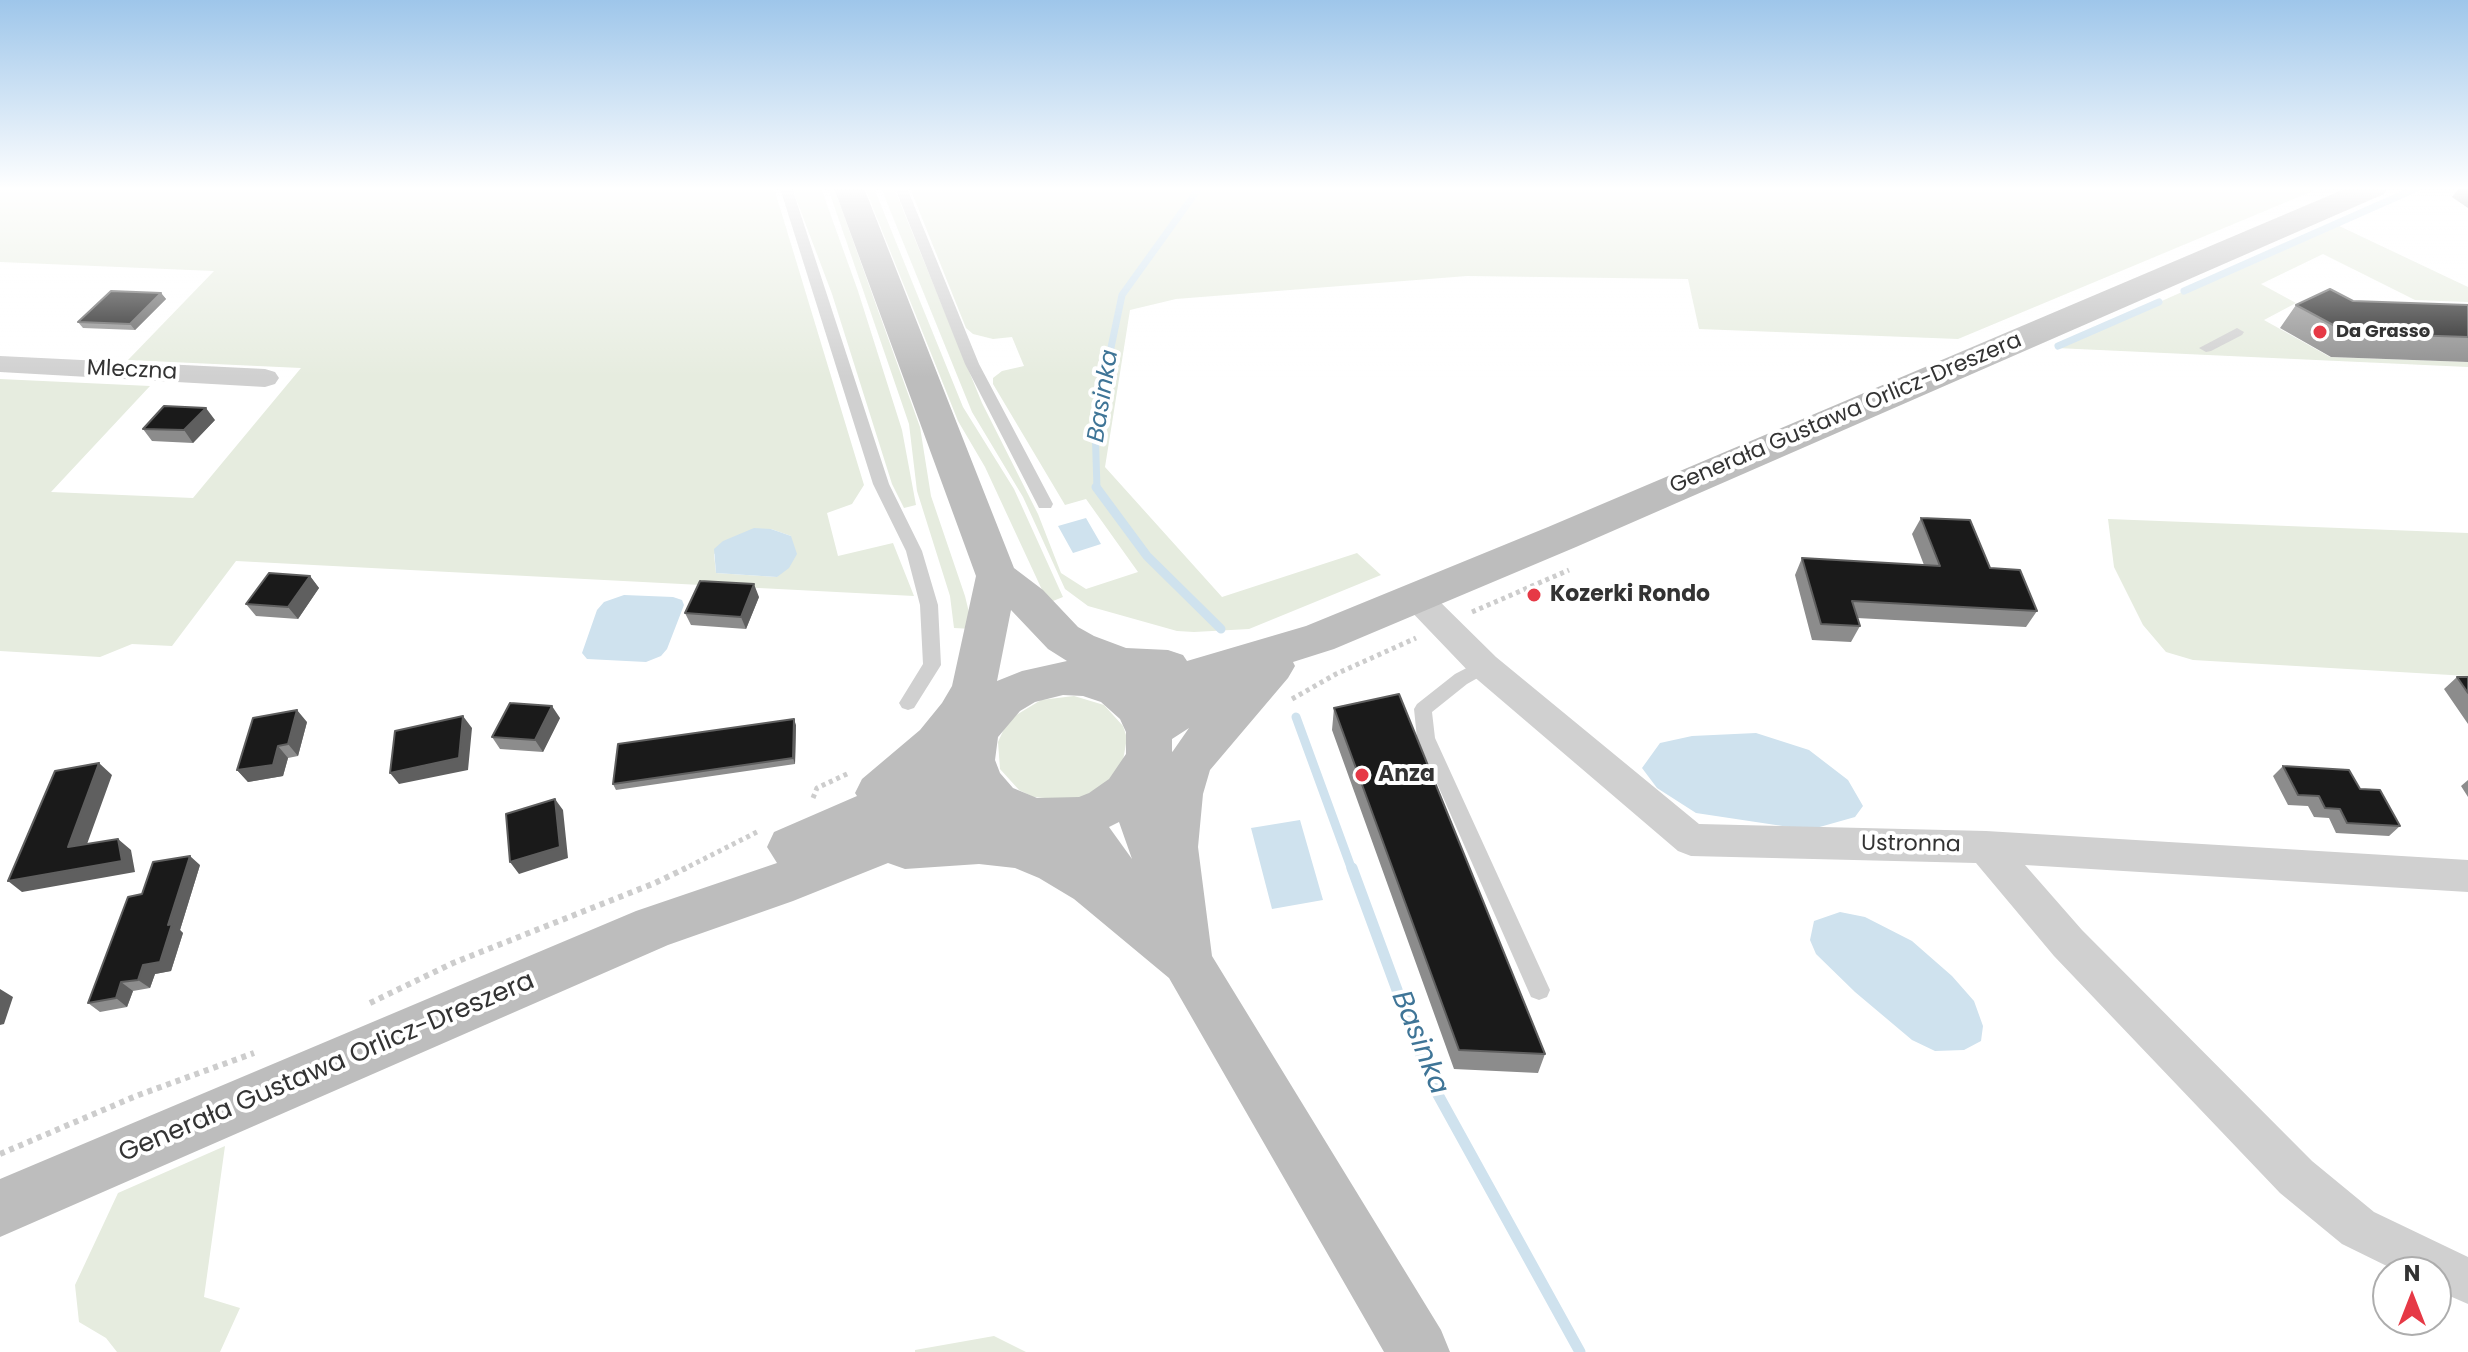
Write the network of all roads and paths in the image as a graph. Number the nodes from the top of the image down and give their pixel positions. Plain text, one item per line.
1 (806, 251) edge
2 (873, 251) edge
3 (926, 251) edge
4 (2226, 251) edge
5 (2237, 332) dead end
6 (2206, 348) dead end
7 (0, 364) edge
8 (265, 378) dead end
9 (1045, 504) dead end
10 (1005, 595) junction
11 (1416, 597) junction
12 (1268, 660) junction
13 (1484, 666) junction
14 (1100, 685) junction
15 (1004, 699) junction
16 (908, 703) dead end
17 (1144, 754) junction
18 (972, 760) junction
19 (996, 802) junction
20 (834, 819) junction
21 (1057, 820) junction
22 (764, 828) dead end
23 (1986, 847) junction
24 (2468, 876) edge
25 (1175, 940) junction
26 (1539, 990) dead end
27 (359, 1009) dead end
28 (263, 1050) dead end
29 (0, 1154) edge
30 (0, 1208) edge
31 (2468, 1281) edge
32 (1419, 1352) edge

1 - 16 lane
2 - 10 main road
3 - 9 lane
4 - 11 main road, Generała Gustawa Orlicz-Dreszera
5 - 6 lane
7 - 8 street, Mleczna
10 - 12 main road
10 - 14 main road
10 - 15 main road
10 - 20 main road
11 - 12 main road, Generała Gustawa Orlicz-Dreszera
11 - 13 street, Ustronna
12 - 14 main road, Generała Gustawa Orlicz-Dreszera
12 - 17 main road, Generała Gustawa Orlicz-Dreszera
12 - 25 main road
13 - 23 street, Ustronna
13 - 26 lane
14 - 15 main road
14 - 17 main road
15 - 18 main road
17 - 21 main road
17 - 25 main road
18 - 19 main road
18 - 20 main road, Generała Gustawa Orlicz-Dreszera
19 - 20 main road, Generała Gustawa Orlicz-Dreszera
19 - 21 main road
20 - 25 main road
20 - 30 main road, Generała Gustawa Orlicz-Dreszera
21 - 25 main road
22 - 27 path
23 - 24 street
23 - 31 street, Ustronna
25 - 32 main road
28 - 29 path

